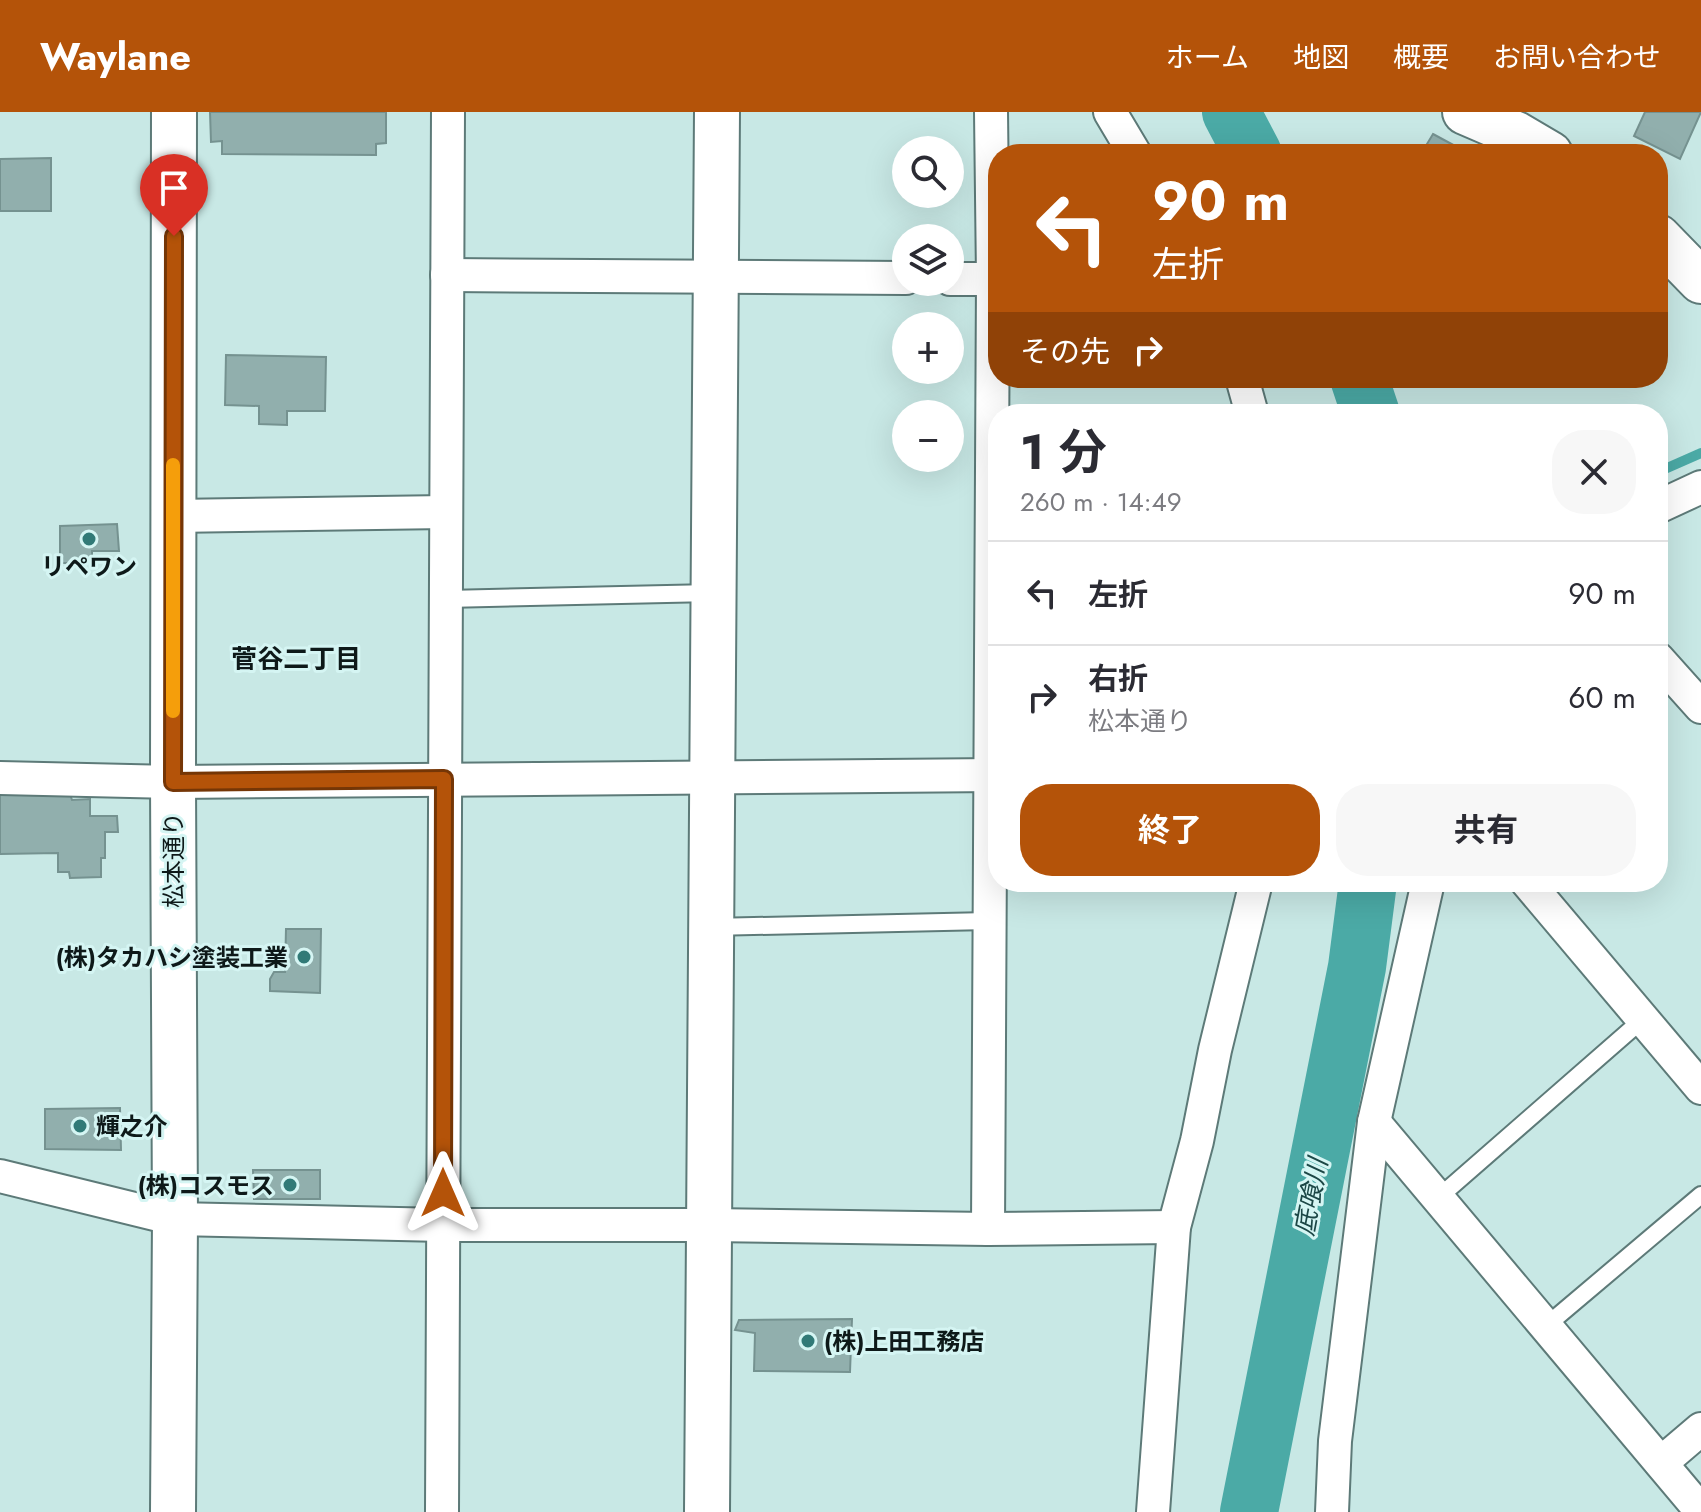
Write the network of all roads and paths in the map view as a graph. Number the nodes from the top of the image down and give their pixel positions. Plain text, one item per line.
1 (174, 112) edge
2 (448, 112) edge
3 (717, 112) edge
4 (991, 112) edge
5 (1110, 112) edge
6 (1465, 112) edge
7 (991, 144) edge
8 (1129, 144) edge
9 (1533, 144) edge
10 (1668, 247) edge
11 (447, 275) junction
12 (716, 277) junction
13 (892, 278) edge
14 (964, 279) edge
15 (988, 279) edge
16 (1701, 281) edge
17 (1701, 487) edge
18 (1668, 502) edge
19 (446, 512) junction
20 (173, 516) junction
21 (714, 593) junction
22 (446, 599) junction
23 (1668, 670) edge
24 (1701, 707) edge
25 (988, 775) edge
26 (713, 777) junction
27 (0, 778) edge
28 (444, 779) junction
29 (173, 782) junction
30 (990, 892) edge
31 (1254, 892) edge
32 (1426, 892) edge
33 (1535, 892) edge
34 (989, 921) junction
35 (711, 927) junction
36 (1643, 1019) junction
37 (1701, 1088) edge
38 (1374, 1122) junction
39 (0, 1176) edge
40 (1701, 1195) edge
41 (1438, 1198) junction
42 (175, 1219) junction
43 (443, 1225) junction
44 (709, 1225) junction
45 (1174, 1227) junction
46 (988, 1229) junction
47 (1546, 1326) junction
48 (1701, 1429) edge
49 (1661, 1463) junction
50 (1701, 1511) edge
51 (173, 1512) edge
52 (442, 1512) edge
53 (707, 1512) edge
54 (1153, 1512) edge
55 (1332, 1512) edge

1 - 20 street, 松本通り
2 - 11 street
3 - 12 street
4 - 7 street
5 - 8 street
6 - 9 street
10 - 16 street
11 - 12 street
11 - 19 street
12 - 13 street
12 - 21 street
14 - 15 street
17 - 18 street
19 - 20 street
19 - 22 street
20 - 29 street, 松本通り
21 - 22 lane
21 - 26 street
22 - 28 street
23 - 24 street
25 - 26 street
26 - 28 street
26 - 35 street
27 - 29 street
28 - 29 street
28 - 43 street
29 - 42 street, 松本通り
30 - 34 street
31 - 45 street
32 - 38 street
33 - 36 street
34 - 35 lane
34 - 46 street
35 - 44 street
36 - 37 street
36 - 41 lane
38 - 41 street
38 - 55 street
39 - 42 street
40 - 47 lane
41 - 47 street
42 - 43 street
42 - 51 street, 松本通り
43 - 44 street
43 - 52 street
44 - 46 street
44 - 53 street
45 - 46 street
45 - 54 street
47 - 49 street
48 - 49 street
49 - 50 street

